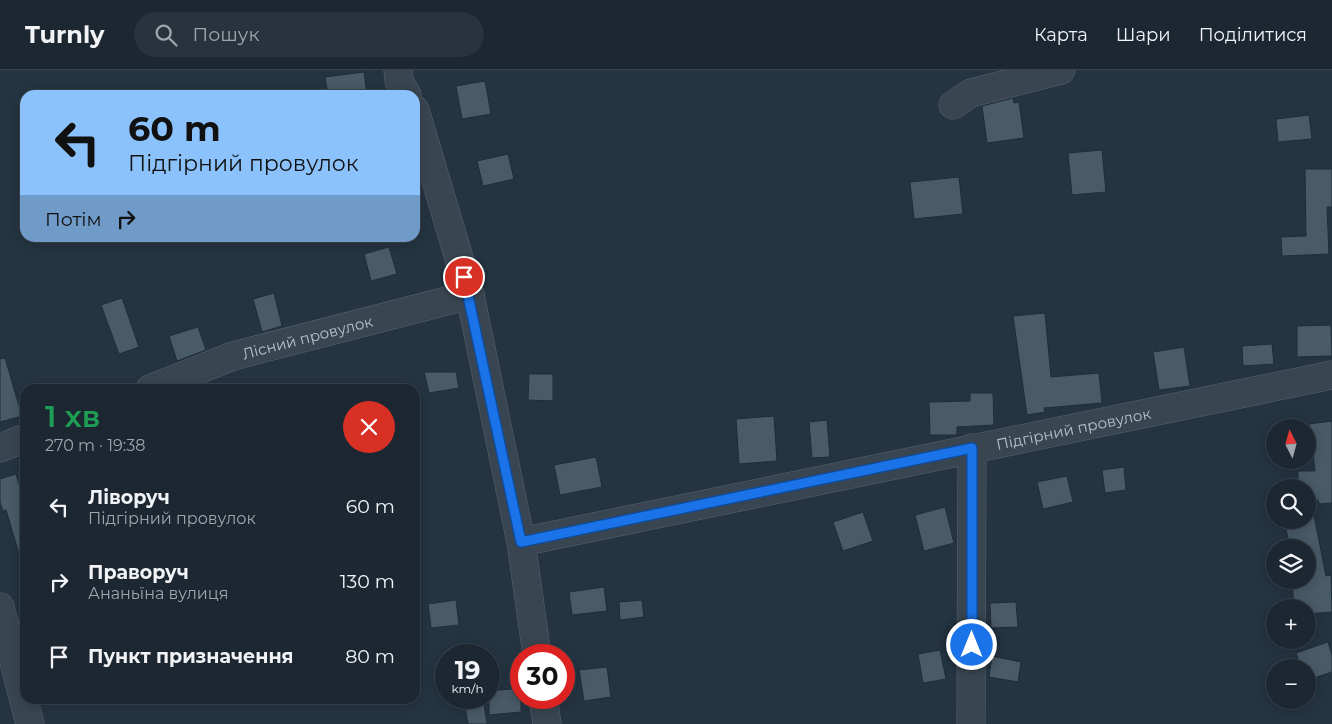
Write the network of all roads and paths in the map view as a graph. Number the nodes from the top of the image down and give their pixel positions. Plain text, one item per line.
1 (398, 70) edge
2 (1061, 70) edge
3 (404, 90) edge
4 (953, 105) dead end
5 (420, 127) edge
6 (470, 295) junction
7 (1332, 374) edge
8 (163, 384) edge
9 (20, 440) edge
10 (0, 448) edge
11 (972, 448) junction
12 (521, 542) junction
13 (0, 607) edge
14 (535, 644) edge
15 (20, 685) edge
16 (25, 704) edge
17 (545, 709) edge
18 (30, 724) edge
19 (547, 724) edge
20 (971, 724) edge

1 - 3 street
2 - 4 street
5 - 6 street
6 - 8 street, Лісний провулок
6 - 12 street
7 - 11 street, Підгірний провулок
9 - 10 street
11 - 12 street, Підгірний провулок
11 - 20 street
12 - 14 street
13 - 15 street
16 - 18 street
17 - 19 street

